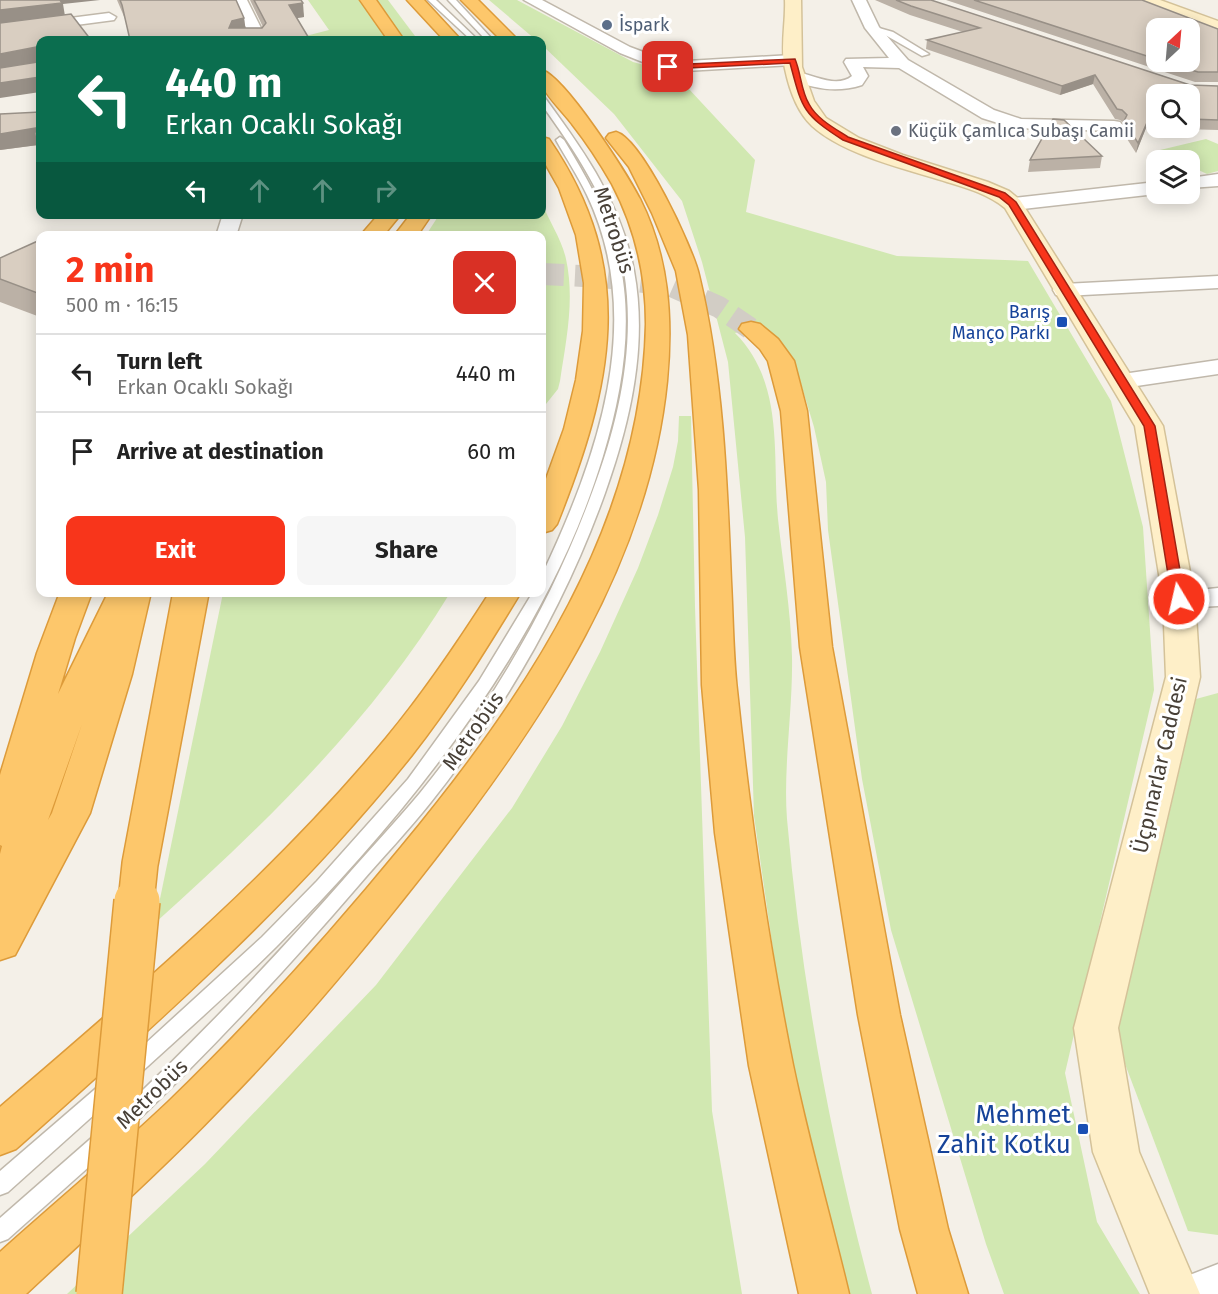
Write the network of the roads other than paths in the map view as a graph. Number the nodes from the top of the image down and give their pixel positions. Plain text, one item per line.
1 (105, 0) edge
2 (240, 0) edge
3 (368, 0) edge
4 (406, 0) edge
5 (415, 0) edge
6 (432, 0) edge
7 (452, 0) edge
8 (469, 0) edge
9 (531, 0) edge
10 (793, 0) edge
11 (859, 0) edge
12 (1145, 0) edge
13 (109, 17) junction
14 (1218, 26) edge
15 (872, 28) junction
16 (0, 31) edge
17 (117, 33) dead end
18 (257, 36) edge
19 (393, 36) edge
20 (431, 36) edge
21 (449, 36) edge
22 (471, 36) edge
23 (486, 36) edge
24 (506, 36) edge
25 (925, 54) edge
26 (902, 63) junction
27 (795, 69) junction
28 (546, 77) edge
29 (546, 79) edge
30 (546, 105) edge
31 (546, 121) edge
32 (1114, 126) dead end
33 (546, 149) edge
34 (1218, 180) edge
35 (1200, 182) edge
36 (1146, 189) edge
37 (1013, 204) junction
38 (386, 219) edge
39 (418, 219) edge
40 (376, 231) edge
41 (409, 231) edge
42 (1218, 282) edge
43 (1064, 290) junction
44 (751, 329) tunnel mouth
45 (1218, 367) edge
46 (1123, 381) junction
47 (546, 515) edge
48 (546, 581) edge
49 (74, 597) edge
50 (121, 597) edge
51 (134, 597) edge
52 (190, 597) edge
53 (503, 597) edge
54 (537, 597) edge
55 (1218, 597) edge
56 (1179, 599) junction
57 (0, 858) edge
58 (0, 916) edge
59 (0, 944) edge
60 (0, 1135) edge
61 (0, 1185) edge
62 (0, 1232) edge
63 (0, 1285) edge
64 (1218, 1286) edge
65 (99, 1294) edge
66 (824, 1294) edge
67 (944, 1294) edge
68 (1175, 1294) edge
69 (1197, 1294) edge

1 - 13 street
2 - 18 street
3 - 19 highway
4 - 20 highway
5 - 21 highway
6 - 22 lane
7 - 23 lane
8 - 24 highway
9 - 27 street
10 - 27 street, Üçpınarlar Caddesi
11 - 15 street
12 - 14 street
13 - 16 street
13 - 17 street
15 - 25 lane
15 - 26 street
26 - 27 street
26 - 32 street
27 - 37 street, Üçpınarlar Caddesi
28 - 66 highway
29 - 63 highway
30 - 62 lane, Metrobüs
31 - 48 lane, Metrobüs
33 - 47 highway
34 - 35 street
36 - 37 street
37 - 43 street, Üçpınarlar Caddesi
38 - 40 highway
39 - 41 highway
42 - 43 street
43 - 46 street, Üçpınarlar Caddesi
44 - 67 highway
45 - 46 street
46 - 56 street, Üçpınarlar Caddesi
49 - 57 highway
50 - 58 highway
51 - 59 highway
52 - 65 highway, bridge
53 - 60 highway
54 - 61 lane, Metrobüs
55 - 56 street
56 - 68 street, Üçpınarlar Caddesi
64 - 69 street

